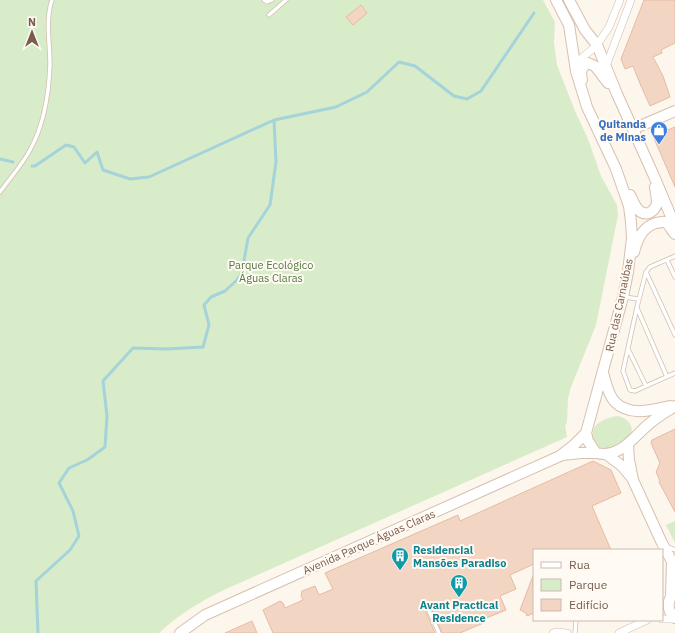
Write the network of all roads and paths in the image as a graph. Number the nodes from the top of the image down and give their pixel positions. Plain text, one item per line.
1 (52, 0) edge
2 (264, 0) edge
3 (272, 0) edge
4 (286, 0) edge
5 (556, 0) edge
6 (569, 0) edge
7 (620, 0) edge
8 (631, 0) edge
9 (269, 15) dead end
10 (597, 45) junction
11 (575, 64) junction
12 (606, 66) junction
13 (617, 94) junction
14 (587, 107) junction
15 (675, 111) edge
16 (633, 129) junction
17 (616, 168) junction
18 (654, 176) junction
19 (0, 192) edge
20 (675, 226) edge
21 (675, 234) edge
22 (675, 256) edge
23 (667, 260) junction
24 (628, 272) junction
25 (646, 272) junction
26 (675, 277) edge
27 (623, 297) junction
28 (639, 299) junction
29 (637, 307) junction
30 (675, 335) edge
31 (628, 349) junction
32 (603, 373) junction
33 (675, 373) edge
34 (667, 377) junction
35 (646, 386) junction
36 (675, 405) edge
37 (586, 434) junction
38 (628, 444) junction
39 (601, 453) junction
40 (560, 456) junction
41 (633, 480) junction
42 (662, 543) junction
43 (675, 550) edge
44 (674, 565) edge
45 (669, 599) edge
46 (426, 604) dead end
47 (675, 618) edge
48 (663, 619) edge
49 (576, 621) edge
50 (645, 621) edge
51 (180, 633) edge
52 (438, 633) edge
53 (553, 633) edge
54 (567, 633) edge
55 (575, 633) edge
56 (619, 633) edge

1 - 19 lane
2 - 3 lane
4 - 9 lane
5 - 11 street, Rua das Carnaúbas
6 - 10 street
7 - 10 street
8 - 12 street
10 - 11 street
10 - 12 street
11 - 14 street, Rua das Carnaúbas
12 - 13 street
13 - 14 street
13 - 16 street
14 - 17 street, Rua das Carnaúbas
15 - 16 street
16 - 18 street
17 - 18 street
17 - 24 street, Rua das Carnaúbas
18 - 20 street
21 - 24 street
22 - 23 lane
23 - 25 lane
23 - 26 lane
24 - 27 street, Rua das Carnaúbas
25 - 28 lane
25 - 30 lane
27 - 28 lane
27 - 32 street, Rua das Carnaúbas
28 - 29 lane
29 - 31 lane
29 - 34 lane
31 - 35 lane
31 - 35 lane
32 - 36 street
32 - 37 street, Rua das Carnaúbas
33 - 34 lane
34 - 35 lane
36 - 38 street
37 - 39 street
37 - 40 street, Avenida Parque Águas Claras
38 - 39 street, Avenida Parque Águas Claras
38 - 41 street
39 - 40 street, Avenida Parque Águas Claras
39 - 41 street
40 - 51 street, Avenida Parque Águas Claras
41 - 42 street
42 - 43 lane
42 - 44 street
44 - 45 street
45 - 47 street
46 - 52 lane
47 - 48 street
49 - 55 lane
50 - 56 street
53 - 54 street

